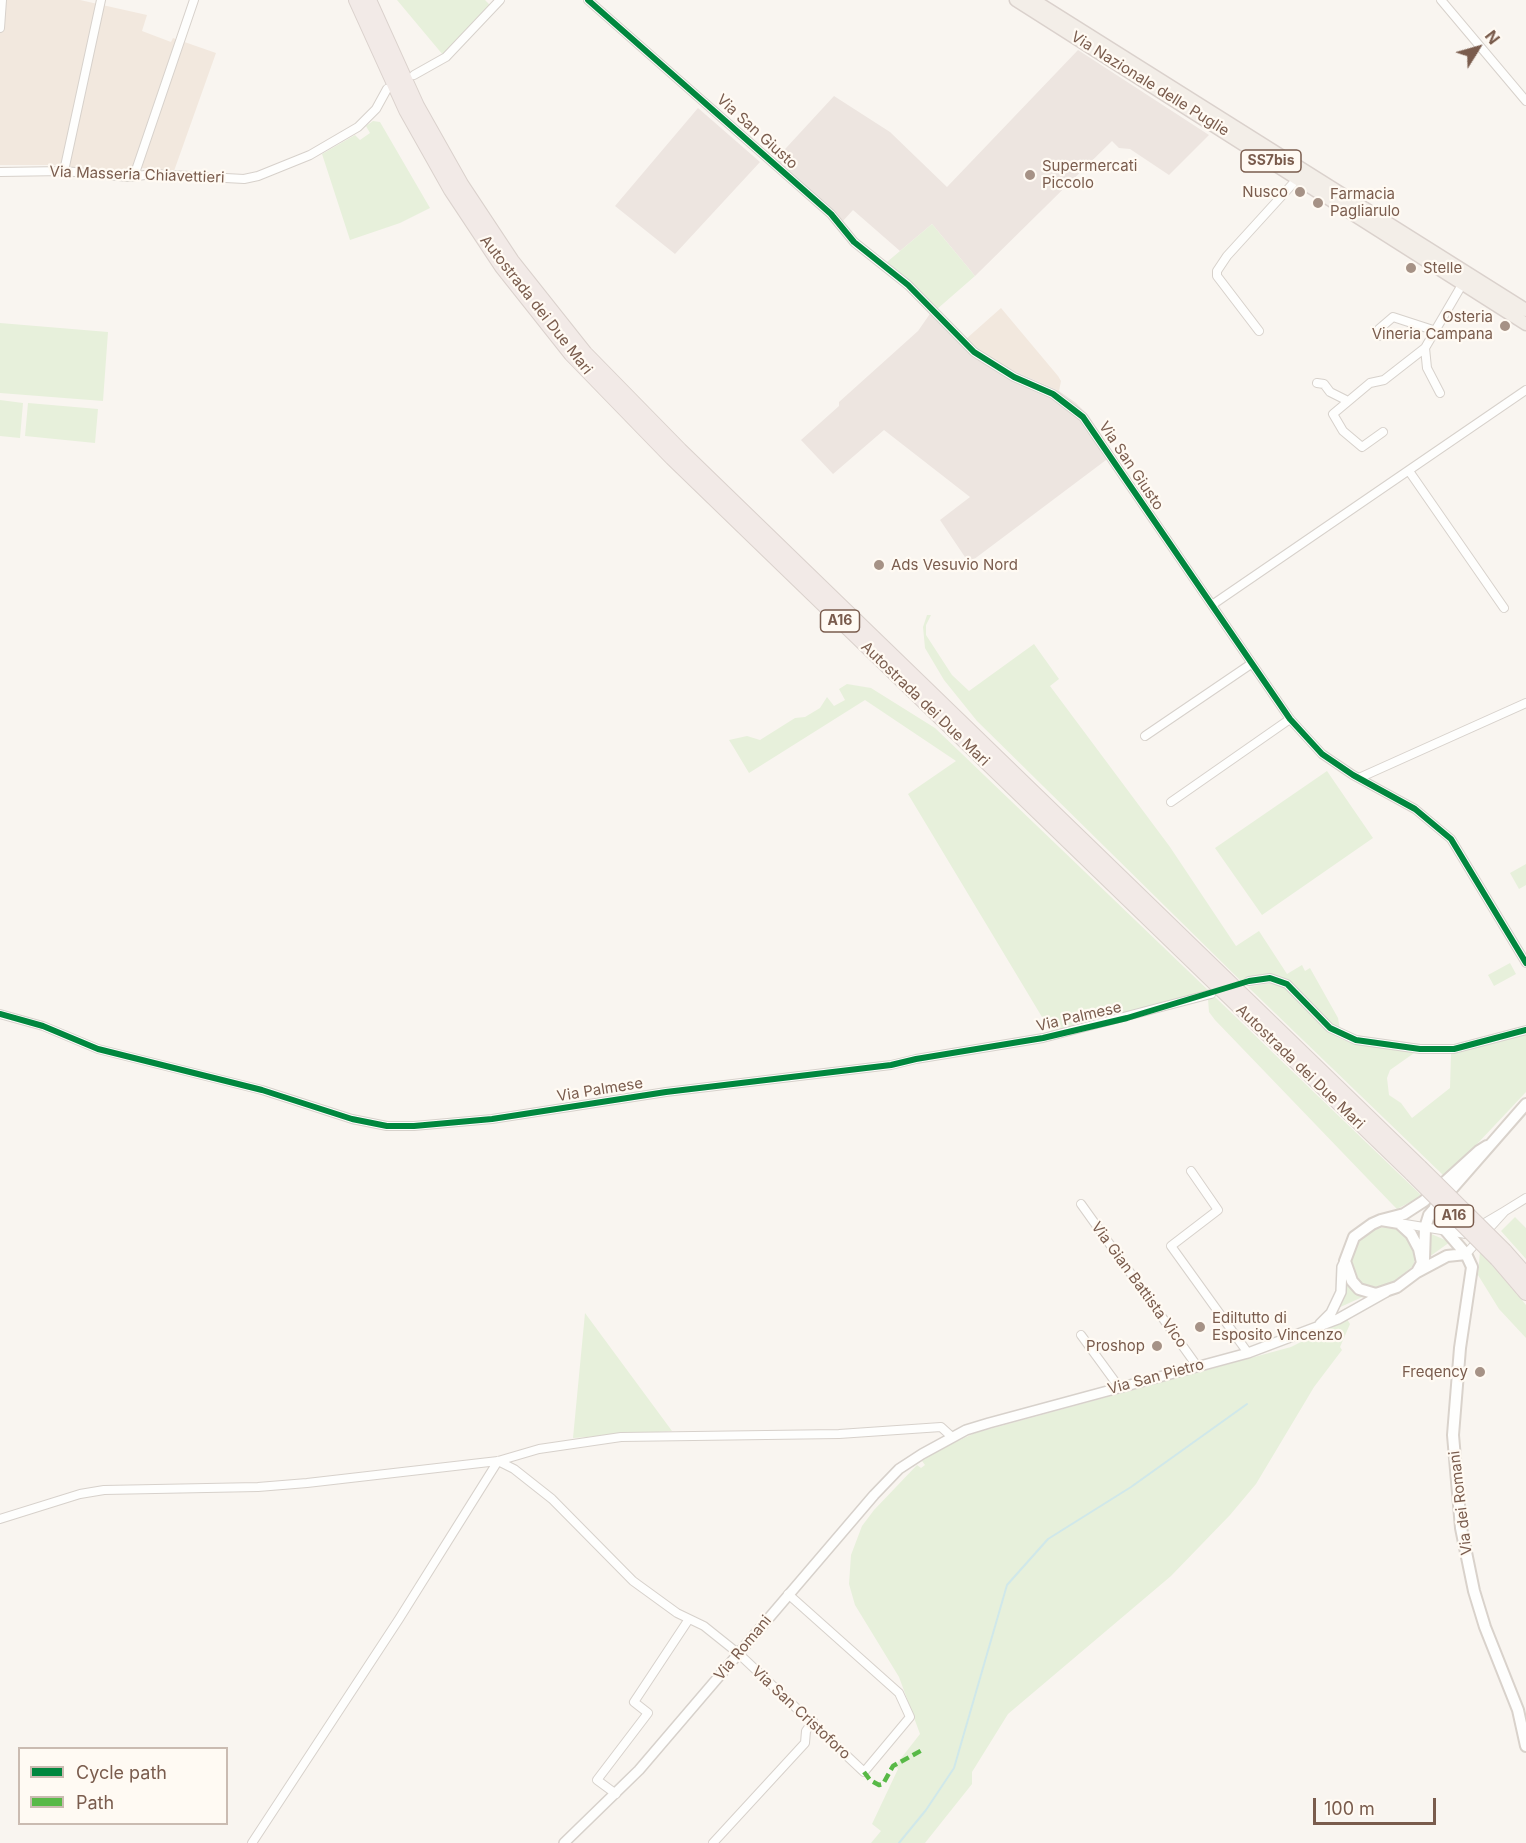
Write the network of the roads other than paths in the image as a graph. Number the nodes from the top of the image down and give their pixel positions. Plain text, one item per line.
1 (2, 0) edge
2 (101, 0) edge
3 (194, 0) edge
4 (356, 0) edge
5 (369, 0) edge
6 (500, 0) edge
7 (588, 0) edge
8 (1016, 0) edge
9 (1033, 0) edge
10 (1441, 0) edge
11 (0, 28) edge
12 (414, 75) dead end
13 (387, 89) dead end
14 (1526, 101) edge
15 (0, 171) edge
16 (64, 171) junction
17 (134, 176) junction
18 (1298, 178) junction
19 (1462, 283) junction
20 (1526, 310) edge
21 (1526, 324) edge
22 (1433, 330) junction
23 (1259, 331) dead end
24 (1379, 336) dead end
25 (1425, 348) junction
26 (1317, 383) dead end
27 (1526, 390) edge
28 (1440, 393) dead end
29 (1348, 401) junction
30 (1383, 432) dead end
31 (1409, 471) junction
32 (1212, 605) junction
33 (1504, 608) dead end
34 (1251, 664) junction
35 (1526, 703) edge
36 (1290, 719) junction
37 (1145, 736) dead end
38 (1359, 778) junction
39 (1172, 802) dead end
40 (1526, 944) edge
41 (1517, 948) junction
42 (1526, 963) edge
43 (1250, 981) dead end
44 (1211, 994) dead end
45 (0, 1014) edge
46 (1526, 1030) edge
47 (1526, 1104) edge
48 (1487, 1146) junction
49 (1191, 1171) dead end
50 (1416, 1171) junction
51 (1526, 1198) edge
52 (1082, 1204) dead end
53 (1435, 1207) junction
54 (1505, 1211) junction
55 (1381, 1221) junction
56 (1399, 1223) junction
57 (1425, 1228) junction
58 (1446, 1232) junction
59 (1466, 1254) junction
60 (1345, 1261) junction
61 (1419, 1267) junction
62 (1526, 1275) edge
63 (1387, 1292) junction
64 (1526, 1293) edge
65 (1318, 1326) junction
66 (1081, 1335) dead end
67 (1248, 1353) junction
68 (1197, 1366) junction
69 (1119, 1387) junction
70 (952, 1437) junction
71 (922, 1454) joint
72 (498, 1461) junction
73 (0, 1519) edge
74 (788, 1594) junction
75 (689, 1619) junction
76 (739, 1654) junction
77 (813, 1721) junction
78 (1526, 1746) edge
79 (616, 1794) junction
80 (252, 1843) edge
81 (564, 1843) edge
82 (713, 1843) edge

1 - 11 street
2 - 16 street
3 - 17 street
4 - 50 highway, Autostrada dei Due Mari / A16
5 - 50 highway, Autostrada dei Due Mari / A16
6 - 12 street
7 - 32 street, Via San Giusto
8 - 18 main road, Via Nazionale delle Puglie / SS7bis
9 - 20 main road, Via Nazionale delle Puglie / SS7bis
10 - 14 street
13 - 17 street, Via Masseria Chiavettieri
15 - 16 street, Via Masseria Chiavettieri
16 - 17 street, Via Masseria Chiavettieri
18 - 19 main road, Via Nazionale delle Puglie / SS7bis
18 - 23 street
19 - 21 main road, Via Nazionale delle Puglie / SS7bis
19 - 22 street
22 - 24 street
22 - 25 street
25 - 28 street
25 - 29 street
26 - 29 street
27 - 31 street
29 - 30 street
31 - 32 street
31 - 33 street
32 - 34 street, Via San Giusto
34 - 36 street, Via San Giusto
34 - 37 street
35 - 38 street
36 - 38 street, Via San Giusto
36 - 39 street
38 - 41 street, Via San Giusto
40 - 41 street
41 - 42 street, Via San Giusto
43 - 46 street
44 - 45 street, Via Palmese
47 - 48 main road
48 - 53 main road
48 - 55 main road
49 - 67 street
50 - 62 highway, Autostrada dei Due Mari / A16, bridge
50 - 64 highway, Autostrada dei Due Mari / A16, bridge
51 - 54 street
52 - 68 street, Via Gian Battista Vico
53 - 57 main road
53 - 58 main road
54 - 58 street
54 - 59 street
55 - 56 main road
55 - 60 main road
56 - 57 street
56 - 61 main road
57 - 58 street
57 - 61 main road
58 - 59 main road
59 - 61 main road
59 - 78 main road, Via dei Romani
60 - 63 main road
60 - 65 street
61 - 63 main road
63 - 65 street, Via San Pietro
65 - 67 street, Via San Pietro
66 - 69 street
67 - 68 street, Via San Pietro
68 - 69 street, Via San Pietro
69 - 70 street, Via San Pietro
70 - 71 street, Via San Pietro
70 - 72 street
71 - 74 street, Via Romani
72 - 73 street
72 - 75 street, Via San Cristoforo
72 - 80 street
74 - 76 street, Via Romani
74 - 77 street, Via San Cristoforo
75 - 76 street, Via San Cristoforo
75 - 79 street
76 - 77 street, Via San Cristoforo
76 - 79 street, Via Romani
77 - 82 street
79 - 81 street, Via Romani

